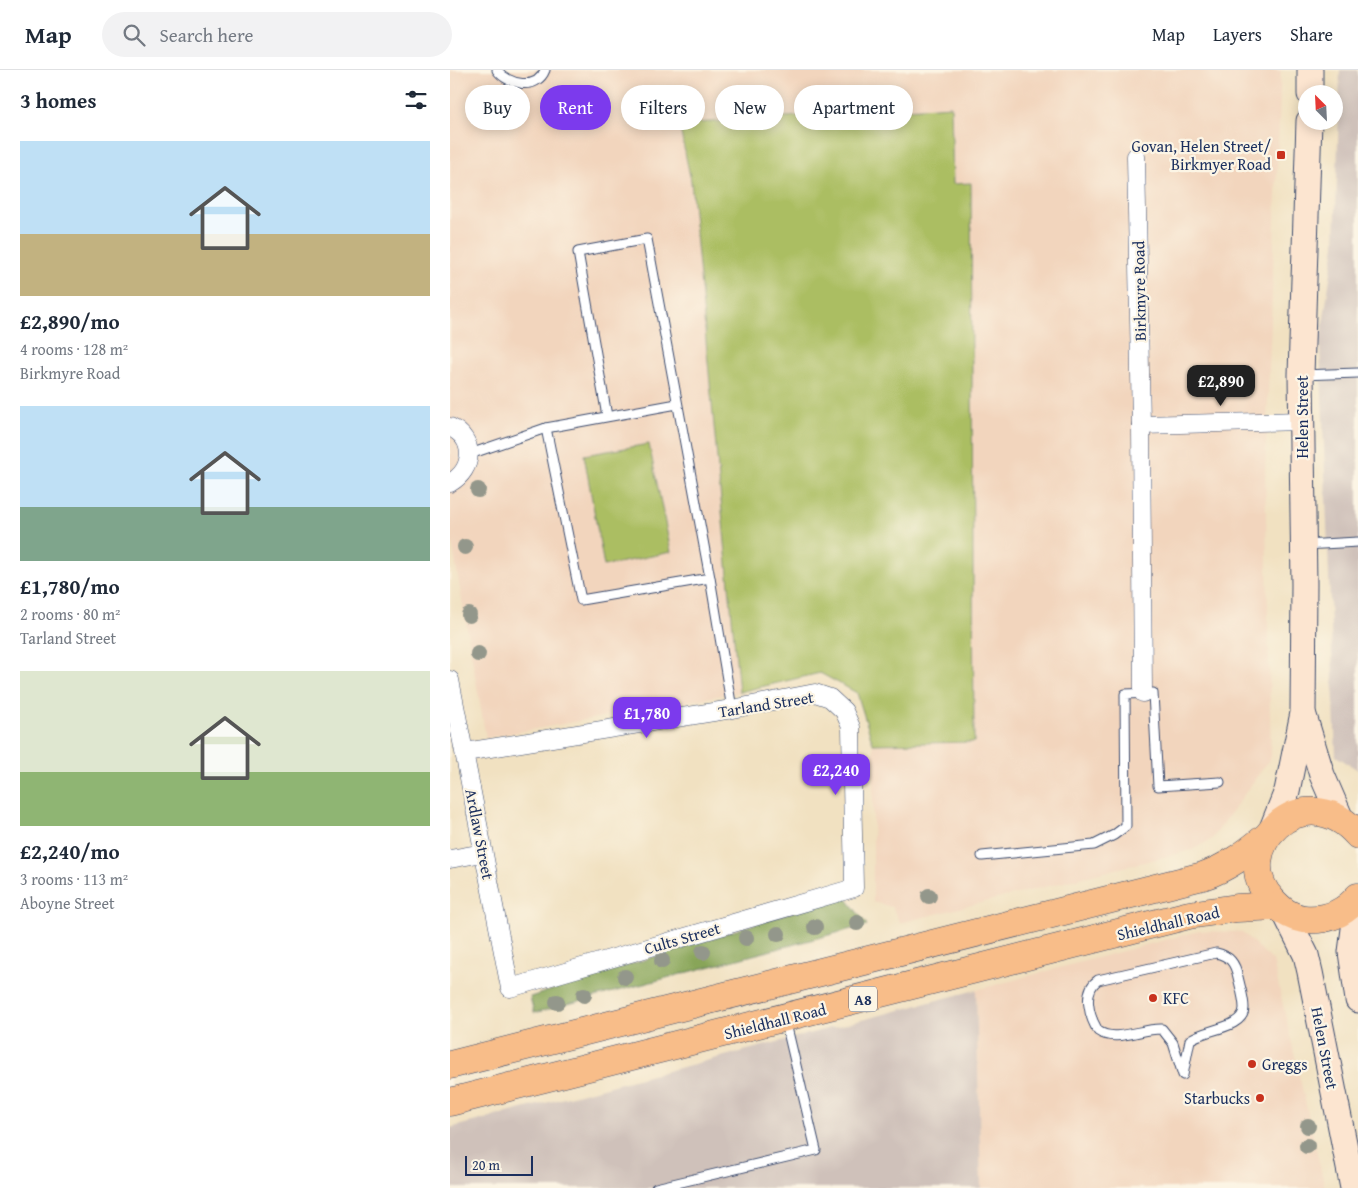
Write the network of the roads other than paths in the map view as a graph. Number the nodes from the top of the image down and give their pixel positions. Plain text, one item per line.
1 (497, 70) edge
2 (546, 70) edge
3 (1310, 70) edge
4 (1310, 85) edge
5 (1309, 130) edge
6 (1136, 156) dead end
7 (1358, 373) edge
8 (1301, 375) junction
9 (677, 404) junction
10 (606, 416) junction
11 (1301, 421) junction
12 (1141, 425) junction
13 (450, 427) edge
14 (546, 428) junction
15 (470, 454) junction
16 (450, 483) edge
17 (1358, 542) edge
18 (1304, 545) junction
19 (710, 578) junction
20 (450, 680) edge
21 (1143, 693) junction
22 (732, 709) junction
23 (1303, 713) junction
24 (465, 752) junction
25 (1220, 782) dead end
26 (1351, 826) edge
27 (1268, 835) junction
28 (483, 853) junction
29 (982, 856) dead end
30 (450, 859) edge
31 (854, 888) joint
32 (1358, 897) edge
33 (1281, 909) junction
34 (870, 959) junction
35 (510, 988) joint
36 (879, 995) junction
37 (1358, 1000) edge
38 (785, 1019) junction
39 (519, 1049) junction
40 (450, 1065) edge
41 (1183, 1075) joint
42 (526, 1084) junction
43 (450, 1102) edge
44 (656, 1188) edge
45 (1353, 1188) edge

1 - 2 lane
3 - 4 street
5 - 8 street, Helen Street
6 - 12 street, Birkmyre Road
7 - 8 lane
8 - 11 street, Helen Street
9 - 10 lane
9 - 10 lane
9 - 19 lane
10 - 14 lane
11 - 12 street
11 - 18 street, Helen Street
12 - 21 street, Birkmyre Road
13 - 15 street
14 - 15 lane
14 - 19 lane
15 - 16 street
17 - 18 lane
18 - 23 street, Helen Street
19 - 22 lane
20 - 24 street, Ardlaw Street
21 - 25 lane
21 - 29 lane
22 - 24 street, Tarland Street
22 - 31 street, Tarland Street
23 - 26 street, Helen Street
23 - 27 street, Helen Street
24 - 28 street, Ardlaw Street
26 - 27 main road
27 - 33 main road
27 - 34 main road, A8
28 - 30 street
28 - 35 street, Ardlaw Street
31 - 35 street, Cults Street
32 - 33 main road, Shieldhall Road
32 - 37 street
33 - 36 main road, Shieldhall Road / A8
33 - 45 street, Helen Street
34 - 36 main road
34 - 39 main road, A8
36 - 38 main road, Shieldhall Road / A8
38 - 42 main road, Shieldhall Road / A8
38 - 44 lane
39 - 40 main road, A8
39 - 42 main road
41 - 41 lane
42 - 43 main road, Shieldhall Road / A8

